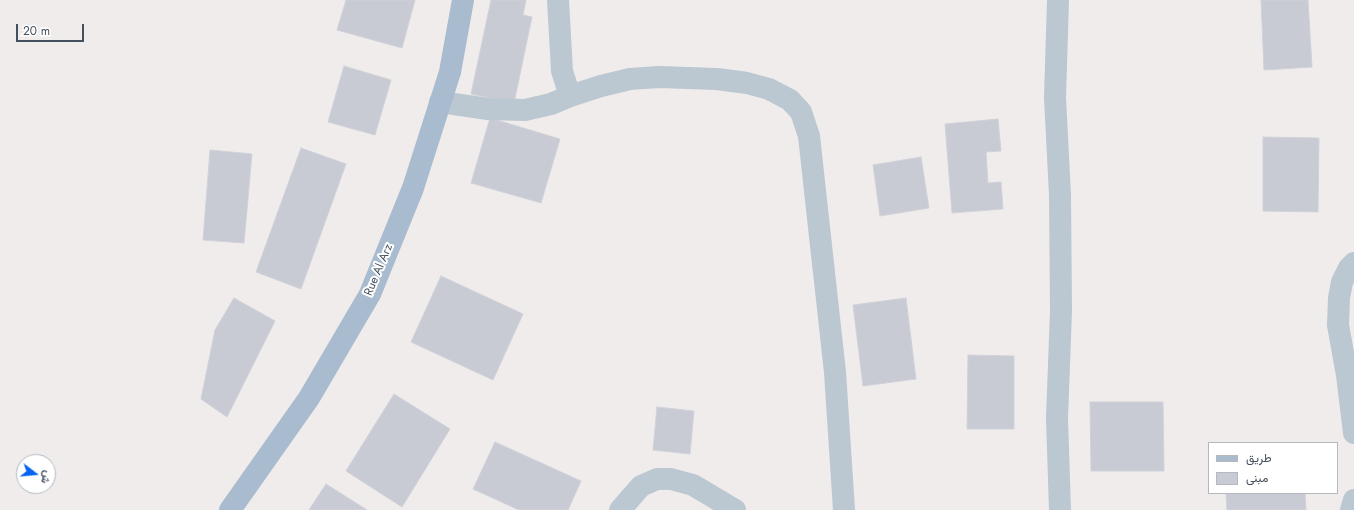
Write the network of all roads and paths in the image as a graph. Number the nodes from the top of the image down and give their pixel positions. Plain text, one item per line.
1 (464, 0) edge
2 (558, 0) edge
3 (1058, 0) edge
4 (570, 96) junction
5 (440, 102) junction
6 (1354, 263) edge
7 (1354, 433) edge
8 (1354, 500) edge
9 (230, 510) edge
10 (620, 510) edge
11 (735, 510) edge
12 (844, 510) edge
13 (1060, 510) edge
14 (1351, 510) edge

1 - 5 main road, Rue Al Arz
2 - 4 street
3 - 13 street
4 - 5 street
4 - 12 street
5 - 9 main road, Rue Al Arz
6 - 7 street
8 - 14 street
10 - 11 street

